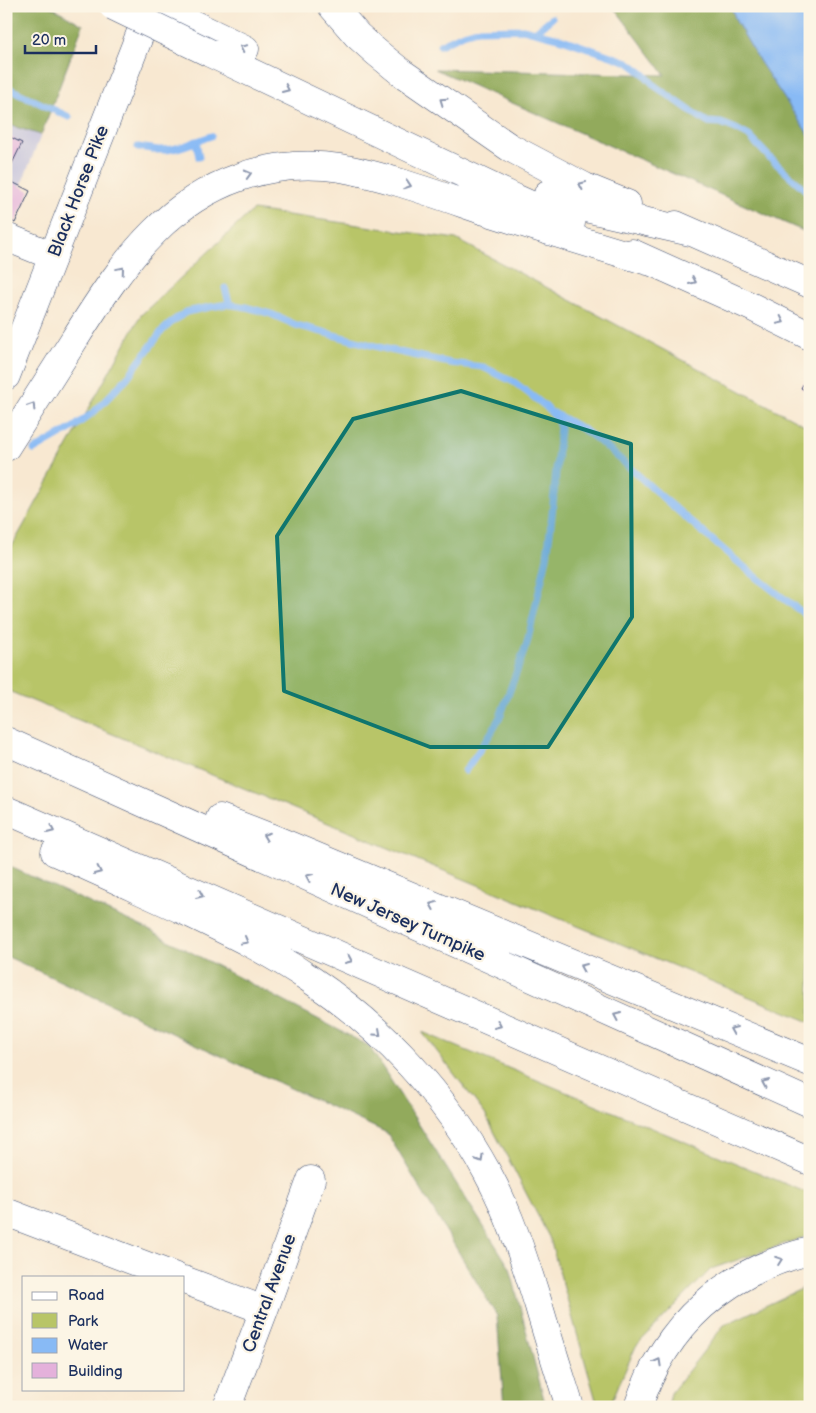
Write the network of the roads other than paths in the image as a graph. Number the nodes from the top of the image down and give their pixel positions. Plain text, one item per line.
1 (113, 6) edge
2 (153, 6) edge
3 (332, 6) edge
4 (213, 44) junction
5 (691, 232) junction
6 (6, 237) edge
7 (53, 256) junction
8 (648, 261) junction
9 (810, 284) edge
10 (810, 336) edge
11 (12, 344) edge
12 (6, 376) edge
13 (6, 447) edge
14 (6, 740) edge
15 (6, 810) edge
16 (6, 830) edge
17 (810, 1062) edge
18 (810, 1103) edge
19 (810, 1161) edge
20 (311, 1180) dead end
21 (6, 1212) edge
22 (810, 1251) edge
23 (173, 1276) edge
24 (185, 1280) edge
25 (264, 1310) junction
26 (227, 1407) edge
27 (570, 1407) edge
28 (638, 1407) edge

1 - 4 main road, bridge
2 - 4 main road
2 - 7 main road, Black Horse Pike
5 -> 3 main road
5 -> 4 main road
4 -> 8 main road
5 - 9 main road
6 - 7 main road
7 - 11 main road, Black Horse Pike
8 -> 10 main road
13 -> 8 main road
11 - 12 main road, Black Horse Pike
17 -> 14 main road
18 -> 14 main road, New Jersey Turnpike
15 -> 19 main road
16 -> 27 main road
20 - 25 main road, Central Avenue
21 - 23 main road
28 -> 22 main road
24 - 25 main road
25 - 26 main road, Central Avenue

